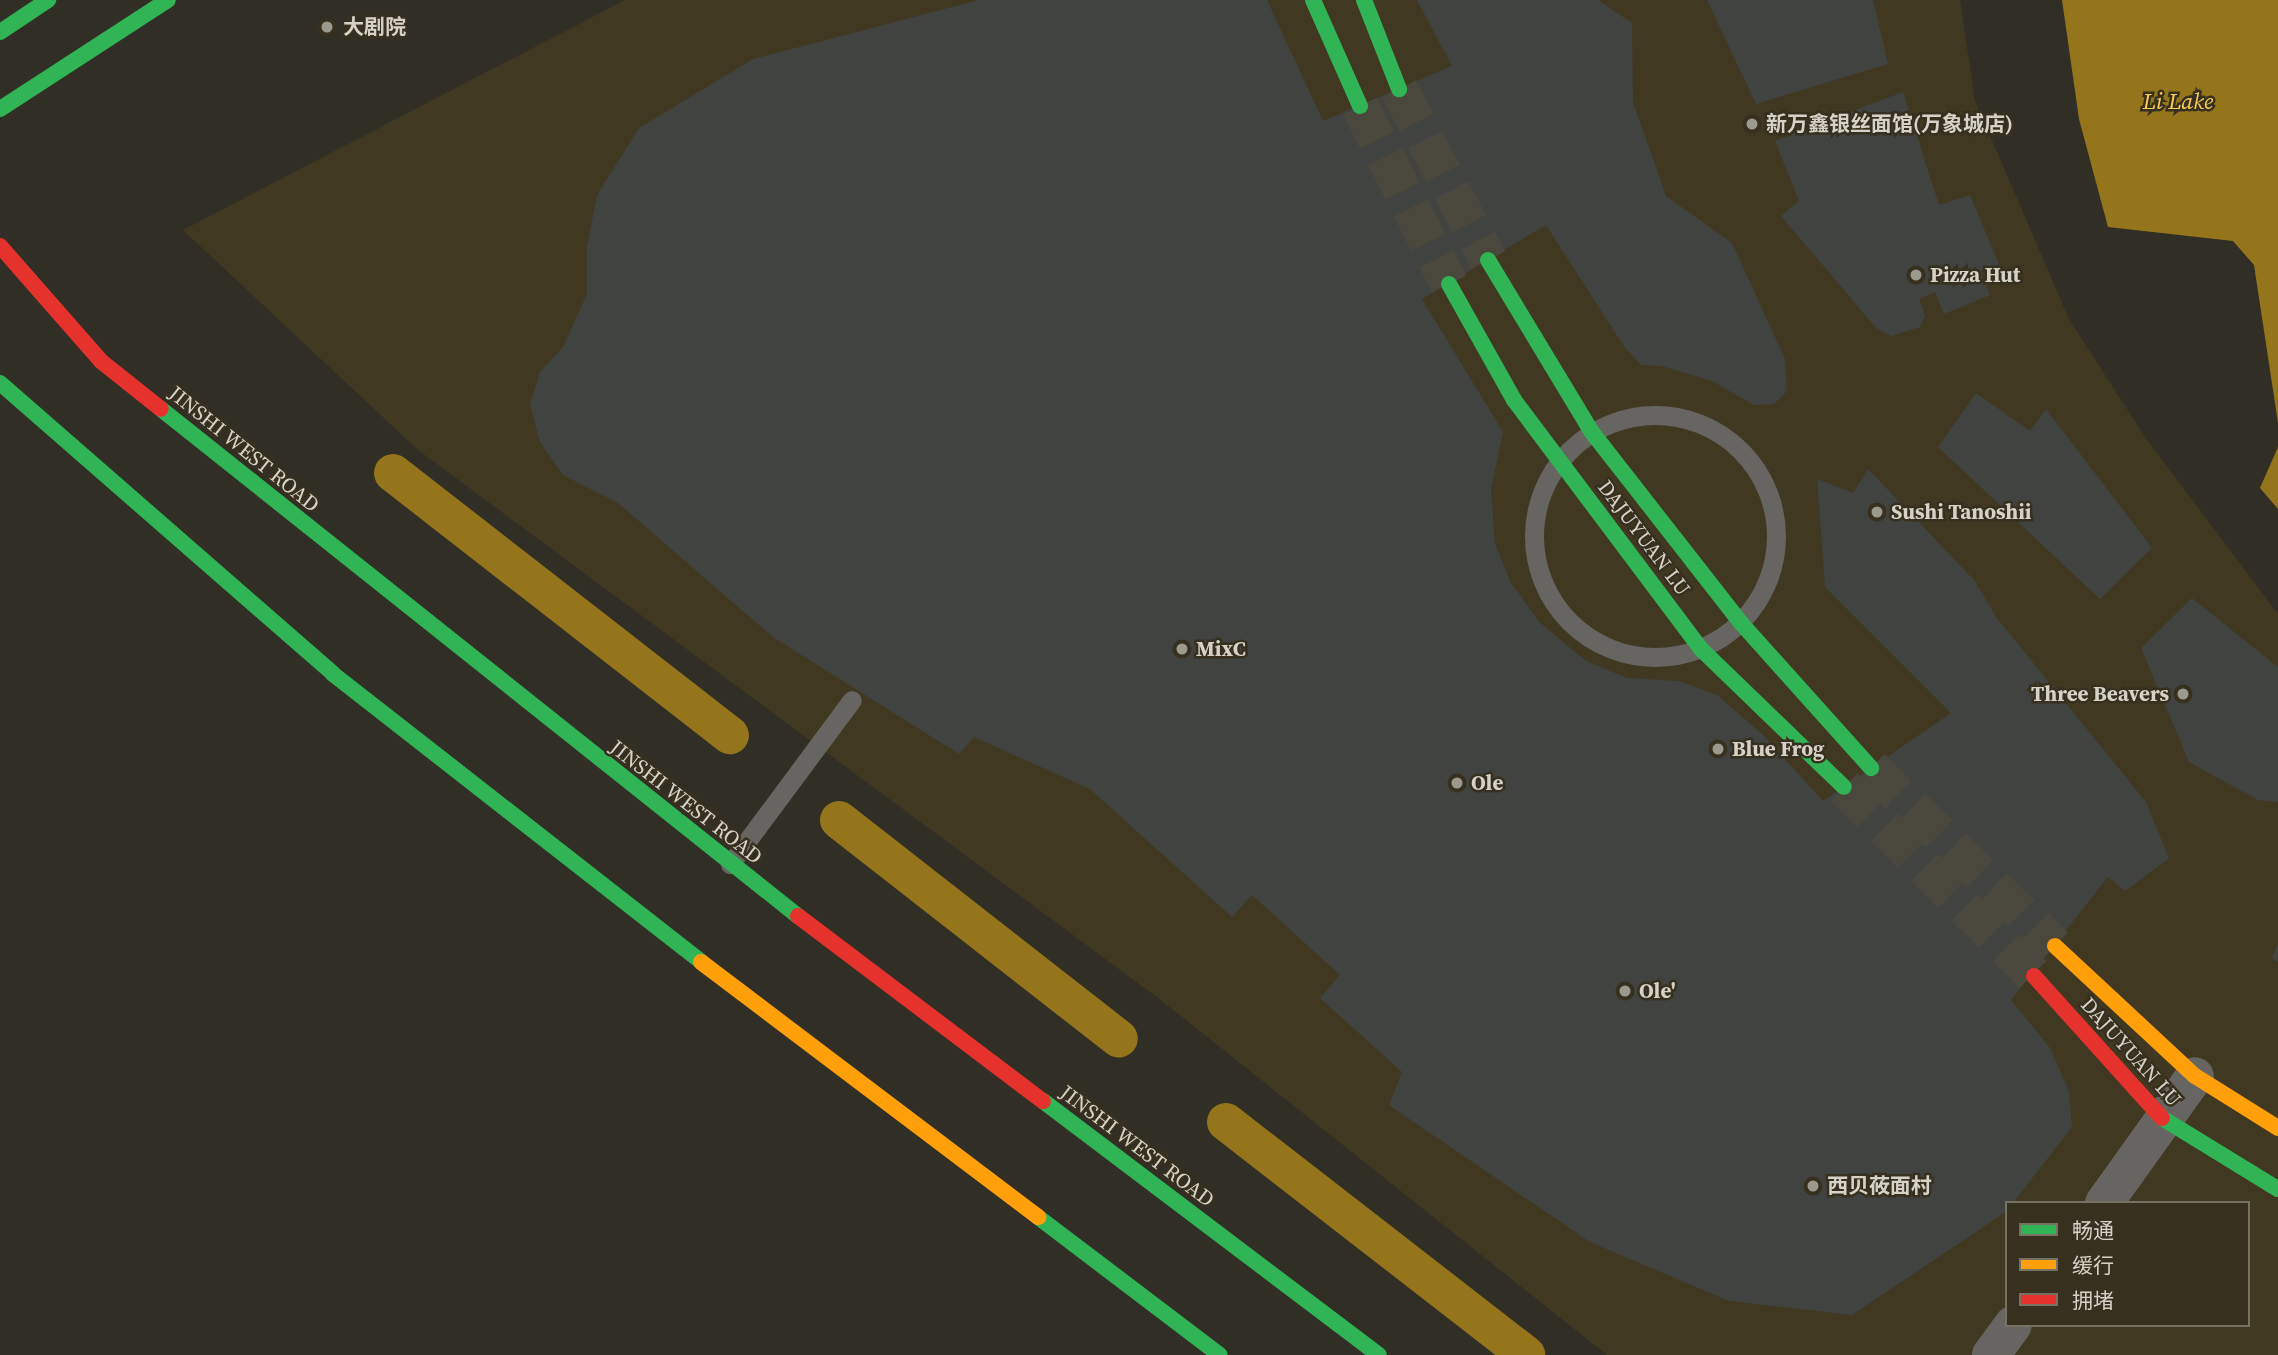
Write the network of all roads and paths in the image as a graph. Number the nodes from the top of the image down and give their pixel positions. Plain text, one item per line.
1 (48, 0) edge
2 (168, 0) edge
3 (1313, 0) edge
4 (1364, 0) edge
5 (0, 32) edge
6 (1399, 89) tunnel mouth
7 (1360, 106) tunnel mouth
8 (0, 109) edge
9 (0, 246) edge
10 (1488, 260) tunnel mouth
11 (1449, 284) tunnel mouth
12 (0, 383) edge
13 (1591, 431) junction
14 (1557, 462) junction
15 (1741, 623) junction
16 (1702, 650) junction
17 (852, 700) dead end
18 (1871, 768) tunnel mouth
19 (1844, 787) tunnel mouth
20 (730, 864) junction
21 (2055, 946) tunnel mouth
22 (2034, 976) tunnel mouth
23 (2202, 1080) junction
24 (2172, 1126) junction
25 (2278, 1128) edge
26 (2278, 1189) edge
27 (2106, 1201) edge
28 (2127, 1201) edge
29 (2012, 1327) edge
30 (2033, 1327) edge
31 (1220, 1355) edge
32 (1379, 1355) edge
33 (1991, 1355) edge
34 (2012, 1355) edge

1 - 5 main road
2 - 8 main road
3 - 7 main road
4 - 6 main road
9 - 20 main road, JINSHI WEST ROAD
10 - 13 main road, DAJUYUAN LU
11 - 14 main road, DAJUYUAN LU
12 - 31 main road
13 - 14 lane
13 - 15 main road, DAJUYUAN LU
13 - 15 lane
14 - 16 main road, DAJUYUAN LU
14 - 16 lane
15 - 16 lane
15 - 18 main road, DAJUYUAN LU
16 - 19 main road, DAJUYUAN LU
17 - 20 lane
20 - 32 main road, JINSHI WEST ROAD
21 - 23 main road, DAJUYUAN LU
22 - 24 main road, DAJUYUAN LU
23 - 24 street
23 - 25 main road, DAJUYUAN LU
24 - 26 main road, DAJUYUAN LU
24 - 27 street
24 - 28 street
29 - 33 street
30 - 34 street

